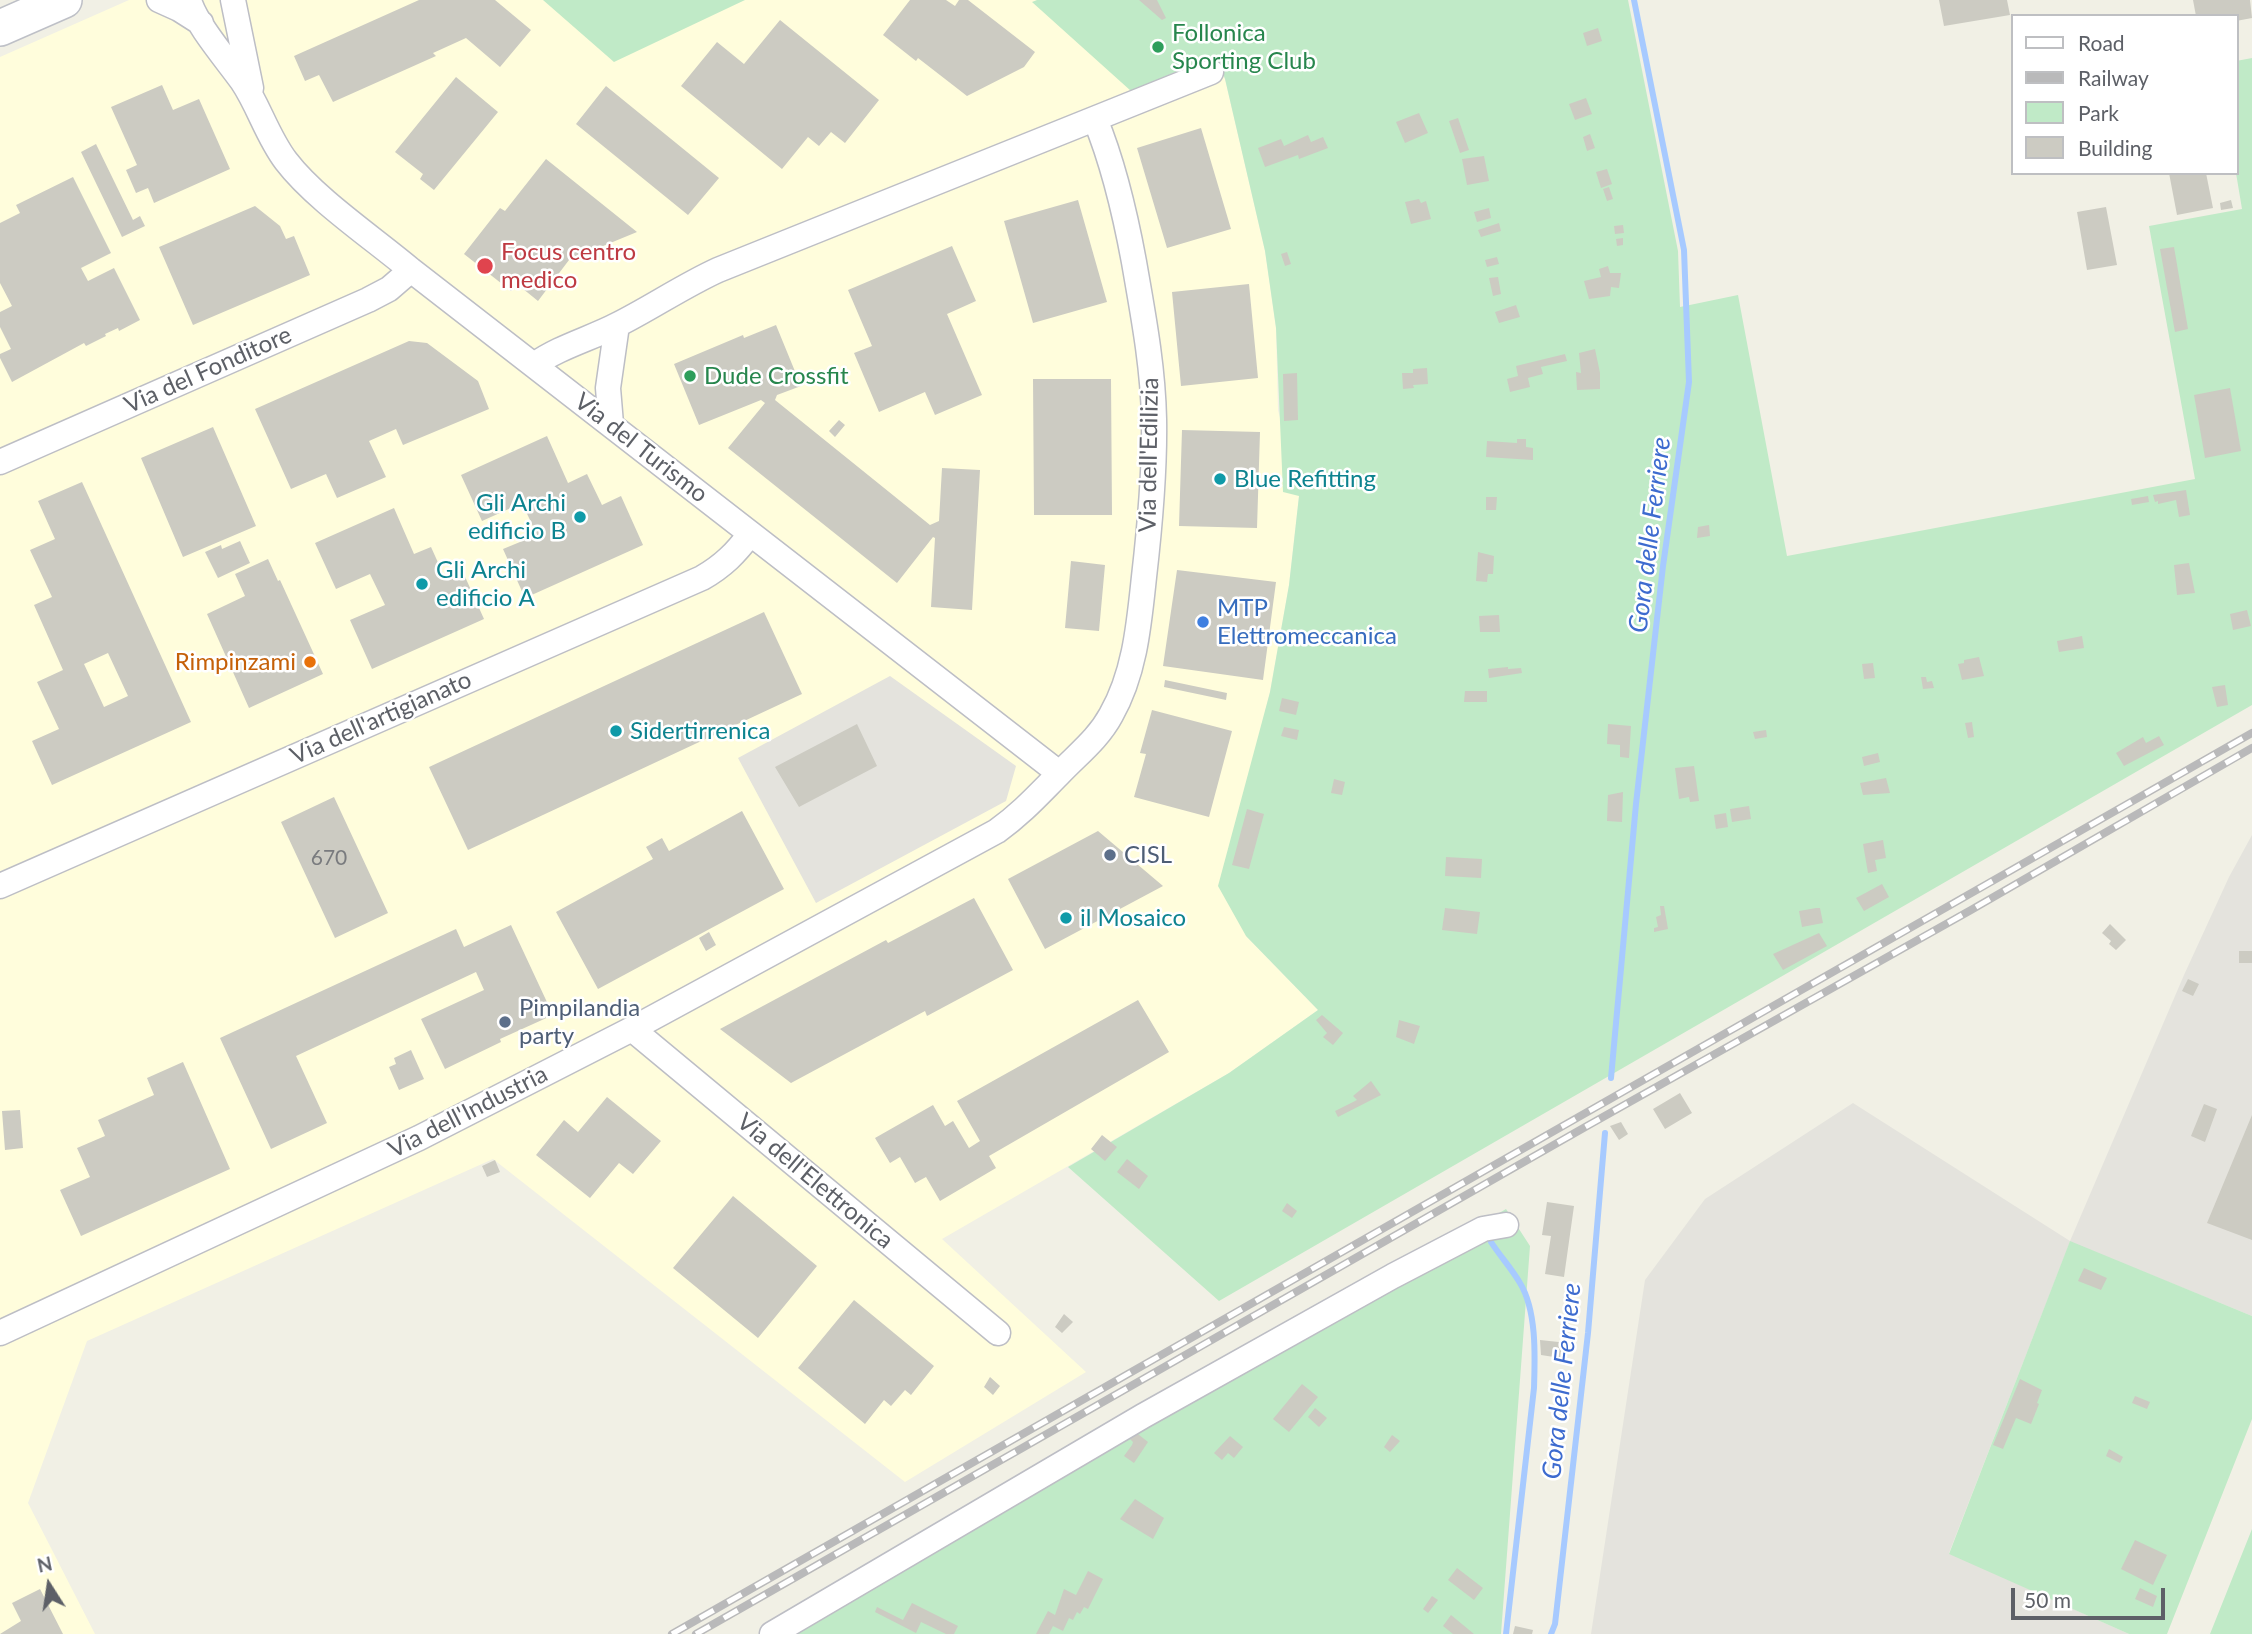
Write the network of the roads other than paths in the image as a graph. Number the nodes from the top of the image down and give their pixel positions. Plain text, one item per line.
1 (63, 0) edge
2 (71, 0) edge
3 (159, 0) edge
4 (190, 0) edge
5 (235, 2) edge
6 (201, 23) junction
7 (0, 28) edge
8 (1211, 72) dead end
9 (252, 96) junction
10 (1095, 119) junction
11 (411, 270) junction
12 (617, 326) junction
13 (534, 365) junction
14 (611, 424) junction
15 (0, 462) edge
16 (750, 534) junction
17 (1059, 773) junction
18 (0, 886) edge
19 (632, 1029) junction
20 (1506, 1224) dead end
21 (0, 1333) edge
22 (998, 1333) dead end
23 (772, 1634) edge

1 - 2 street
1 - 7 main road
3 - 6 street, Via del Turismo
4 - 6 street, Via del Turismo
5 - 9 street, Via del Turismo
6 - 9 street, Via del Turismo
8 - 10 street
9 - 11 street, Via del Turismo
10 - 12 street
10 - 17 street, Via dell'Edilizia
11 - 13 street, Via del Turismo
11 - 15 street, Via del Fonditore
12 - 13 street
12 - 14 street
13 - 14 street, Via del Turismo
14 - 16 street, Via del Turismo
16 - 17 street, Via del Turismo
16 - 18 street, Via dell'artigianato
17 - 19 street, Via dell'Industria
19 - 21 street, Via dell'Industria
19 - 22 street, Via dell'Elettronica
20 - 23 street

